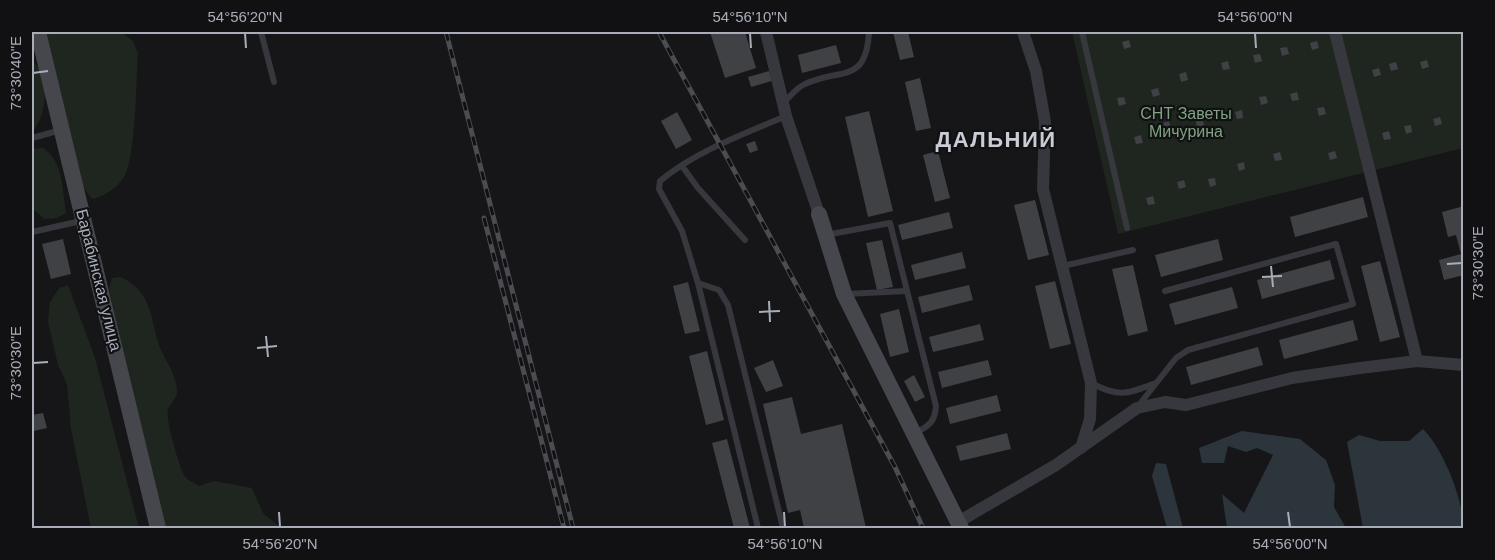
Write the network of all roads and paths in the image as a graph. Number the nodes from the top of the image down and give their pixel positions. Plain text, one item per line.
1 (38, 32) edge
2 (261, 32) edge
3 (766, 32) edge
4 (869, 32) edge
5 (1023, 32) edge
6 (1082, 32) edge
7 (1335, 32) edge
8 (274, 82) dead end
9 (783, 103) junction
10 (786, 116) junction
11 (62, 129) junction
12 (32, 138) edge
13 (682, 166) junction
14 (819, 214) joint
15 (85, 221) junction
16 (1127, 228) dead end
17 (32, 232) edge
18 (826, 236) junction
19 (744, 240) dead end
20 (1133, 250) dead end
21 (1063, 266) junction
22 (698, 283) junction
23 (907, 291) junction
24 (1165, 291) dead end
25 (844, 294) junction
26 (1417, 361) junction
27 (1464, 365) edge
28 (1091, 383) junction
29 (1156, 383) junction
30 (1137, 408) junction
31 (913, 435) junction
32 (1081, 448) junction
33 (960, 525) edge
34 (158, 528) edge
35 (758, 528) edge
36 (783, 528) edge

1 - 11 street, Барабинская улица
2 - 8 lane
3 - 9 street
4 - 9 lane
5 - 21 street
6 - 16 lane
7 - 26 street
9 - 10 street
10 - 13 lane
10 - 14 street
11 - 12 lane
11 - 15 street, Барабинская улица
13 - 19 lane
13 - 22 lane
14 - 18 street
15 - 17 lane
15 - 34 street, Барабинская улица
18 - 23 lane
18 - 25 street
20 - 21 lane
21 - 28 street
22 - 35 lane
22 - 36 lane
23 - 25 lane
23 - 31 lane
24 - 29 lane
25 - 31 street
26 - 27 street
26 - 30 street
28 - 29 lane
28 - 32 street
29 - 30 lane
30 - 32 street
31 - 33 street
32 - 33 street

